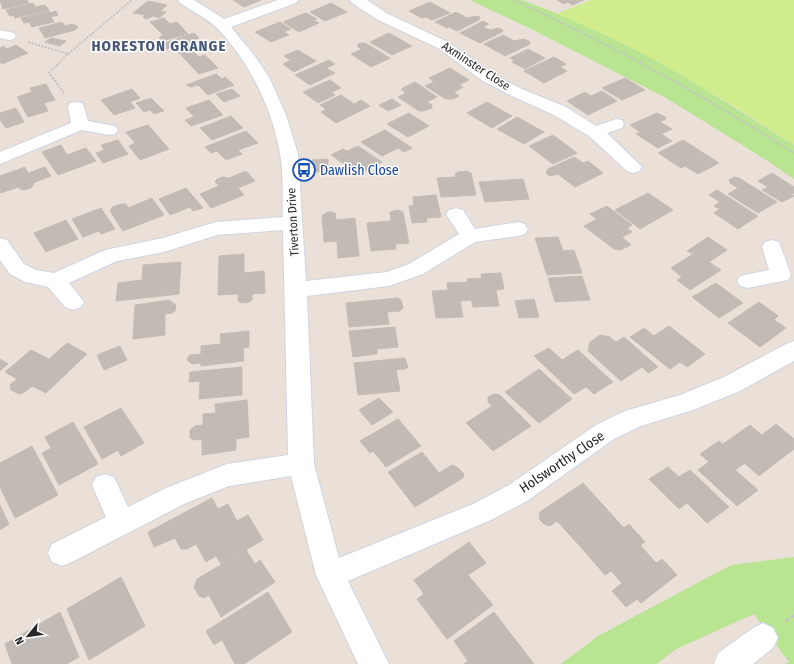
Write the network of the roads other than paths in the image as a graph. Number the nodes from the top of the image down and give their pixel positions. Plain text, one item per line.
1 (185, 0) edge
2 (291, 0) edge
3 (357, 0) edge
4 (222, 24) junction
5 (76, 107) road end
6 (616, 124) dead end
7 (80, 125) junction
8 (108, 130) dead end
9 (595, 132) junction
10 (0, 159) edge
11 (633, 167) dead end
12 (456, 214) dead end
13 (293, 223) junction
14 (518, 229) dead end
15 (470, 236) junction
16 (0, 245) edge
17 (772, 247) dead end
18 (54, 280) junction
19 (787, 280) edge
20 (747, 281) dead end
21 (296, 290) junction
22 (73, 302) dead end
23 (794, 350) edge
24 (301, 464) junction
25 (104, 486) dead end
26 (122, 522) junction
27 (62, 553) dead end
28 (330, 575) junction
29 (763, 638) dead end
30 (374, 664) edge
31 (729, 664) edge

1 - 4 street, Tiverton Drive
2 - 4 street
3 - 9 street, Axminster Close
4 - 13 street, Tiverton Drive
5 - 7 street
6 - 9 street
7 - 8 street
7 - 10 street
9 - 11 street, Axminster Close
12 - 15 street
13 - 18 street
13 - 21 street, Tiverton Drive
14 - 15 street
15 - 21 street
16 - 18 street
17 - 19 street
18 - 22 street
19 - 20 street
21 - 24 street, Tiverton Drive
23 - 28 street, Holsworthy Close
24 - 26 street
24 - 28 street, Tiverton Drive
25 - 26 street
26 - 27 street
28 - 30 street, Tiverton Drive
29 - 31 street

